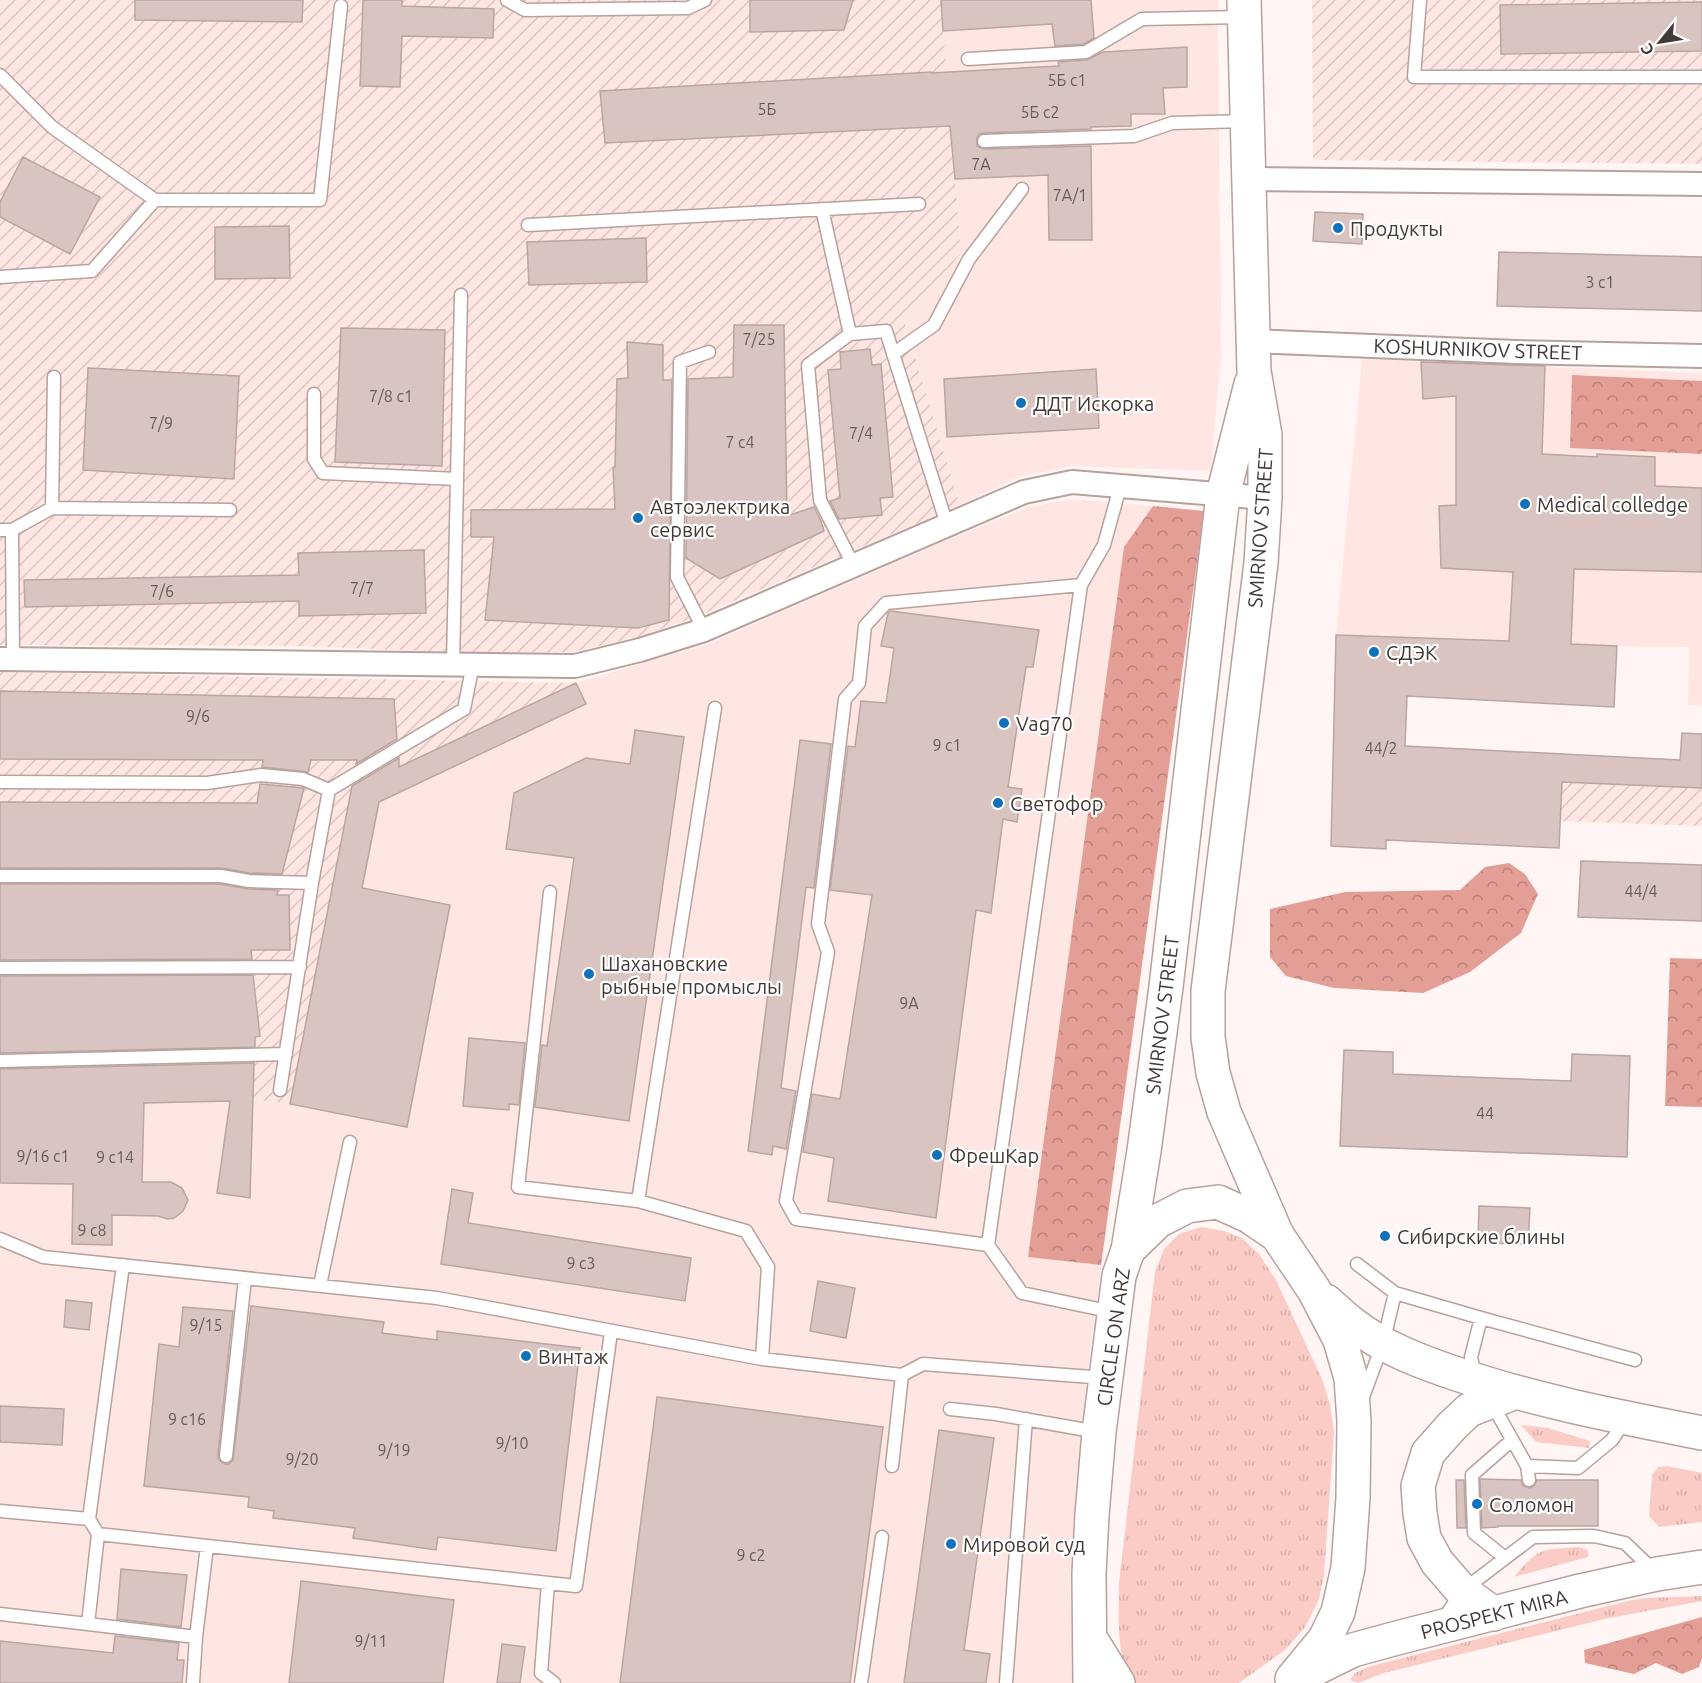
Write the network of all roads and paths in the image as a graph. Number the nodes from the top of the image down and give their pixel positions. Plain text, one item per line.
1 (507, 0) edge
2 (705, 0) edge
3 (1420, 0) edge
4 (341, 6) dead end
5 (1244, 8) edge
6 (968, 59) dead end
7 (0, 75) edge
8 (1702, 77) edge
9 (1247, 121) junction
10 (984, 141) dead end
11 (1249, 179) junction
12 (1702, 184) edge
13 (1022, 189) dead end
14 (155, 200) junction
15 (919, 204) dead end
16 (822, 209) junction
17 (528, 225) dead end
18 (0, 277) edge
19 (460, 295) dead end
20 (850, 333) junction
21 (709, 352) dead end
22 (893, 354) junction
23 (1254, 356) junction
24 (1702, 356) edge
25 (54, 377) dead end
26 (314, 394) dead end
27 (457, 479) junction
28 (1119, 487) junction
29 (1223, 495) junction
30 (1265, 498) junction
31 (52, 508) junction
32 (230, 510) dead end
33 (947, 525) junction
34 (6, 530) edge
35 (853, 564) junction
36 (1081, 585) junction
37 (704, 630) junction
38 (6, 659) edge
39 (463, 664) junction
40 (715, 708) dead end
41 (0, 782) edge
42 (329, 790) junction
43 (0, 876) edge
44 (312, 883) junction
45 (550, 892) dead end
46 (300, 967) junction
47 (0, 968) edge
48 (286, 1054) junction
49 (0, 1061) edge
50 (280, 1090) dead end
51 (350, 1142) dead end
52 (638, 1201) junction
53 (1278, 1235) junction
54 (0, 1239) edge
55 (988, 1245) junction
56 (1128, 1250) junction
57 (1357, 1264) dead end
58 (123, 1265) junction
59 (245, 1278) junction
60 (320, 1286) junction
61 (1314, 1290) junction
62 (1395, 1293) junction
63 (1113, 1312) junction
64 (1481, 1318) junction
65 (611, 1332) junction
66 (1383, 1343) junction
67 (762, 1359) junction
68 (1635, 1360) dead end
69 (902, 1375) junction
70 (1107, 1378) junction
71 (1494, 1391) junction
72 (950, 1409) dead end
73 (1626, 1418) junction
74 (1026, 1419) junction
75 (1354, 1421) junction
76 (1099, 1432) junction
77 (1702, 1433) edge
78 (1512, 1440) junction
79 (226, 1456) dead end
80 (892, 1466) dead end
81 (1527, 1466) junction
82 (1528, 1480) dead end
83 (0, 1511) edge
84 (89, 1519) junction
85 (98, 1534) junction
86 (882, 1537) dead end
87 (207, 1546) junction
88 (1505, 1558) junction
89 (1702, 1567) edge
90 (1657, 1574) junction
91 (548, 1583) junction
92 (1462, 1591) junction
93 (0, 1614) edge
94 (1494, 1614) junction
95 (88, 1624) junction
96 (1438, 1629) junction
97 (1089, 1636) junction
98 (196, 1637) junction
99 (1288, 1681) edge
100 (193, 1683) edge
101 (554, 1683) edge
102 (861, 1683) edge
103 (1006, 1683) edge
104 (1090, 1683) edge
105 (1118, 1683) edge

1 - 2 lane
3 - 8 lane
4 - 14 lane
5 - 6 lane
5 - 9 main road, SMIRNOV STREET
7 - 14 lane
9 - 10 lane
9 - 11 main road, SMIRNOV STREET
11 - 12 street
11 - 23 main road, SMIRNOV STREET
13 - 22 lane
14 - 18 lane
15 - 16 lane
16 - 17 lane
16 - 20 lane
19 - 27 lane
20 - 22 lane
20 - 35 lane
21 - 37 lane
22 - 33 lane
23 - 24 street, KOSHURNIKOV STREET
23 - 29 main road, SMIRNOV STREET
23 - 30 main road, SMIRNOV STREET
25 - 31 lane
26 - 27 lane
27 - 39 lane
28 - 29 street
28 - 33 street
28 - 36 lane
29 - 30 street
29 - 56 main road, SMIRNOV STREET
30 - 53 main road, SMIRNOV STREET
31 - 32 lane
31 - 34 lane
33 - 35 street
34 - 38 lane
35 - 37 street
36 - 55 lane
36 - 55 lane
37 - 39 street
38 - 39 street
39 - 42 lane
40 - 52 lane
41 - 42 lane
42 - 44 lane
43 - 44 lane
44 - 46 lane
45 - 52 lane
46 - 47 lane
46 - 48 lane
48 - 49 lane
48 - 50 lane
51 - 60 lane
52 - 67 lane
53 - 56 main road, CIRCLE ON ARZ
53 - 61 main road, CIRCLE ON ARZ
54 - 58 lane
55 - 63 lane
56 - 63 main road, CIRCLE ON ARZ
57 - 62 lane
58 - 59 lane
58 - 84 lane
59 - 60 lane
59 - 79 lane
60 - 65 lane
61 - 66 main road
61 - 75 main road, CIRCLE ON ARZ
62 - 64 lane
62 - 66 lane
63 - 70 main road, CIRCLE ON ARZ
64 - 68 lane
64 - 71 lane
65 - 67 lane
65 - 91 lane
66 - 71 main road
66 - 75 lane
67 - 69 lane
69 - 70 lane
69 - 80 lane
70 - 76 main road, CIRCLE ON ARZ
71 - 73 main road
71 - 78 lane
71 - 92 main road
72 - 74 lane
73 - 77 main road
73 - 81 lane
74 - 76 lane
74 - 103 lane
75 - 99 main road, CIRCLE ON ARZ
76 - 97 main road, CIRCLE ON ARZ
78 - 81 lane
78 - 88 lane
81 - 82 lane
83 - 84 lane
84 - 85 lane
85 - 87 lane
85 - 95 lane
86 - 102 lane
87 - 91 lane
87 - 98 lane
88 - 90 lane
88 - 92 lane
89 - 90 main road, PROSPEKT MIRA
90 - 94 main road, PROSPEKT MIRA
91 - 101 lane
92 - 94 main road
92 - 96 lane
93 - 95 lane
94 - 96 main road, PROSPEKT MIRA
95 - 98 lane
96 - 99 main road, PROSPEKT MIRA
97 - 104 main road
97 - 105 main road
98 - 100 lane

